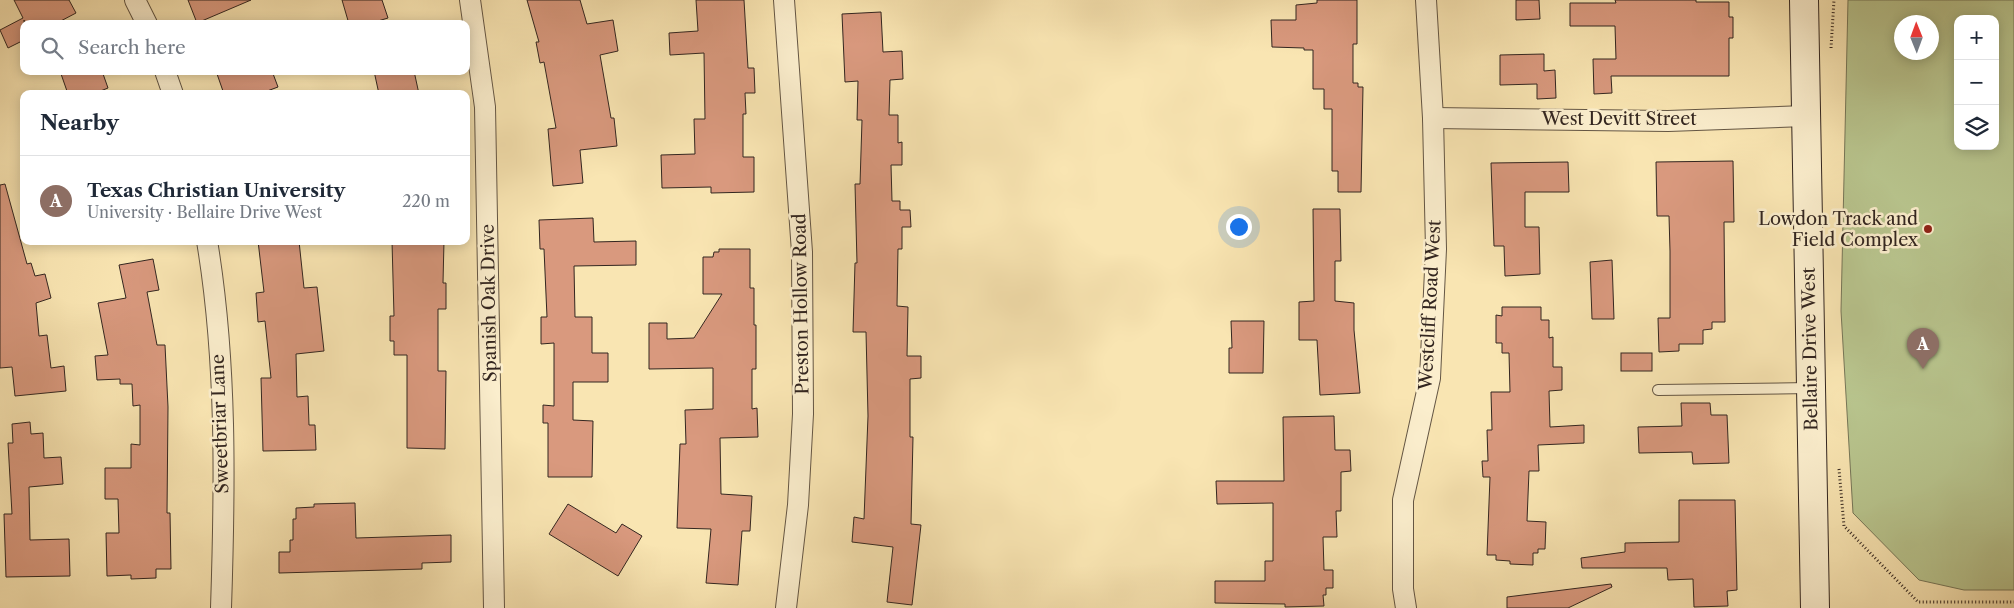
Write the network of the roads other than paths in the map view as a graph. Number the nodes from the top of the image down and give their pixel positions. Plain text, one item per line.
1 (135, 0) edge
2 (470, 0) edge
3 (784, 0) edge
4 (1426, 0) edge
5 (1804, 0) edge
6 (144, 20) edge
7 (166, 75) edge
8 (172, 90) edge
9 (1805, 116) junction
10 (1433, 118) junction
11 (208, 245) edge
12 (1811, 388) junction
13 (1658, 390) dead end
14 (221, 608) edge
15 (494, 608) edge
16 (786, 608) edge
17 (1406, 608) edge
18 (1815, 608) edge

1 - 6 street
2 - 15 street, Spanish Oak Drive
3 - 16 street, Preston Hollow Road
4 - 10 street, Westcliff Road West
5 - 9 street, Bellaire Drive West
7 - 8 street
9 - 10 street, West Devitt Street
9 - 12 street, Bellaire Drive West
10 - 17 street, Westcliff Road West
11 - 14 street, Sweetbriar Lane
12 - 13 lane
12 - 18 street, Bellaire Drive West

